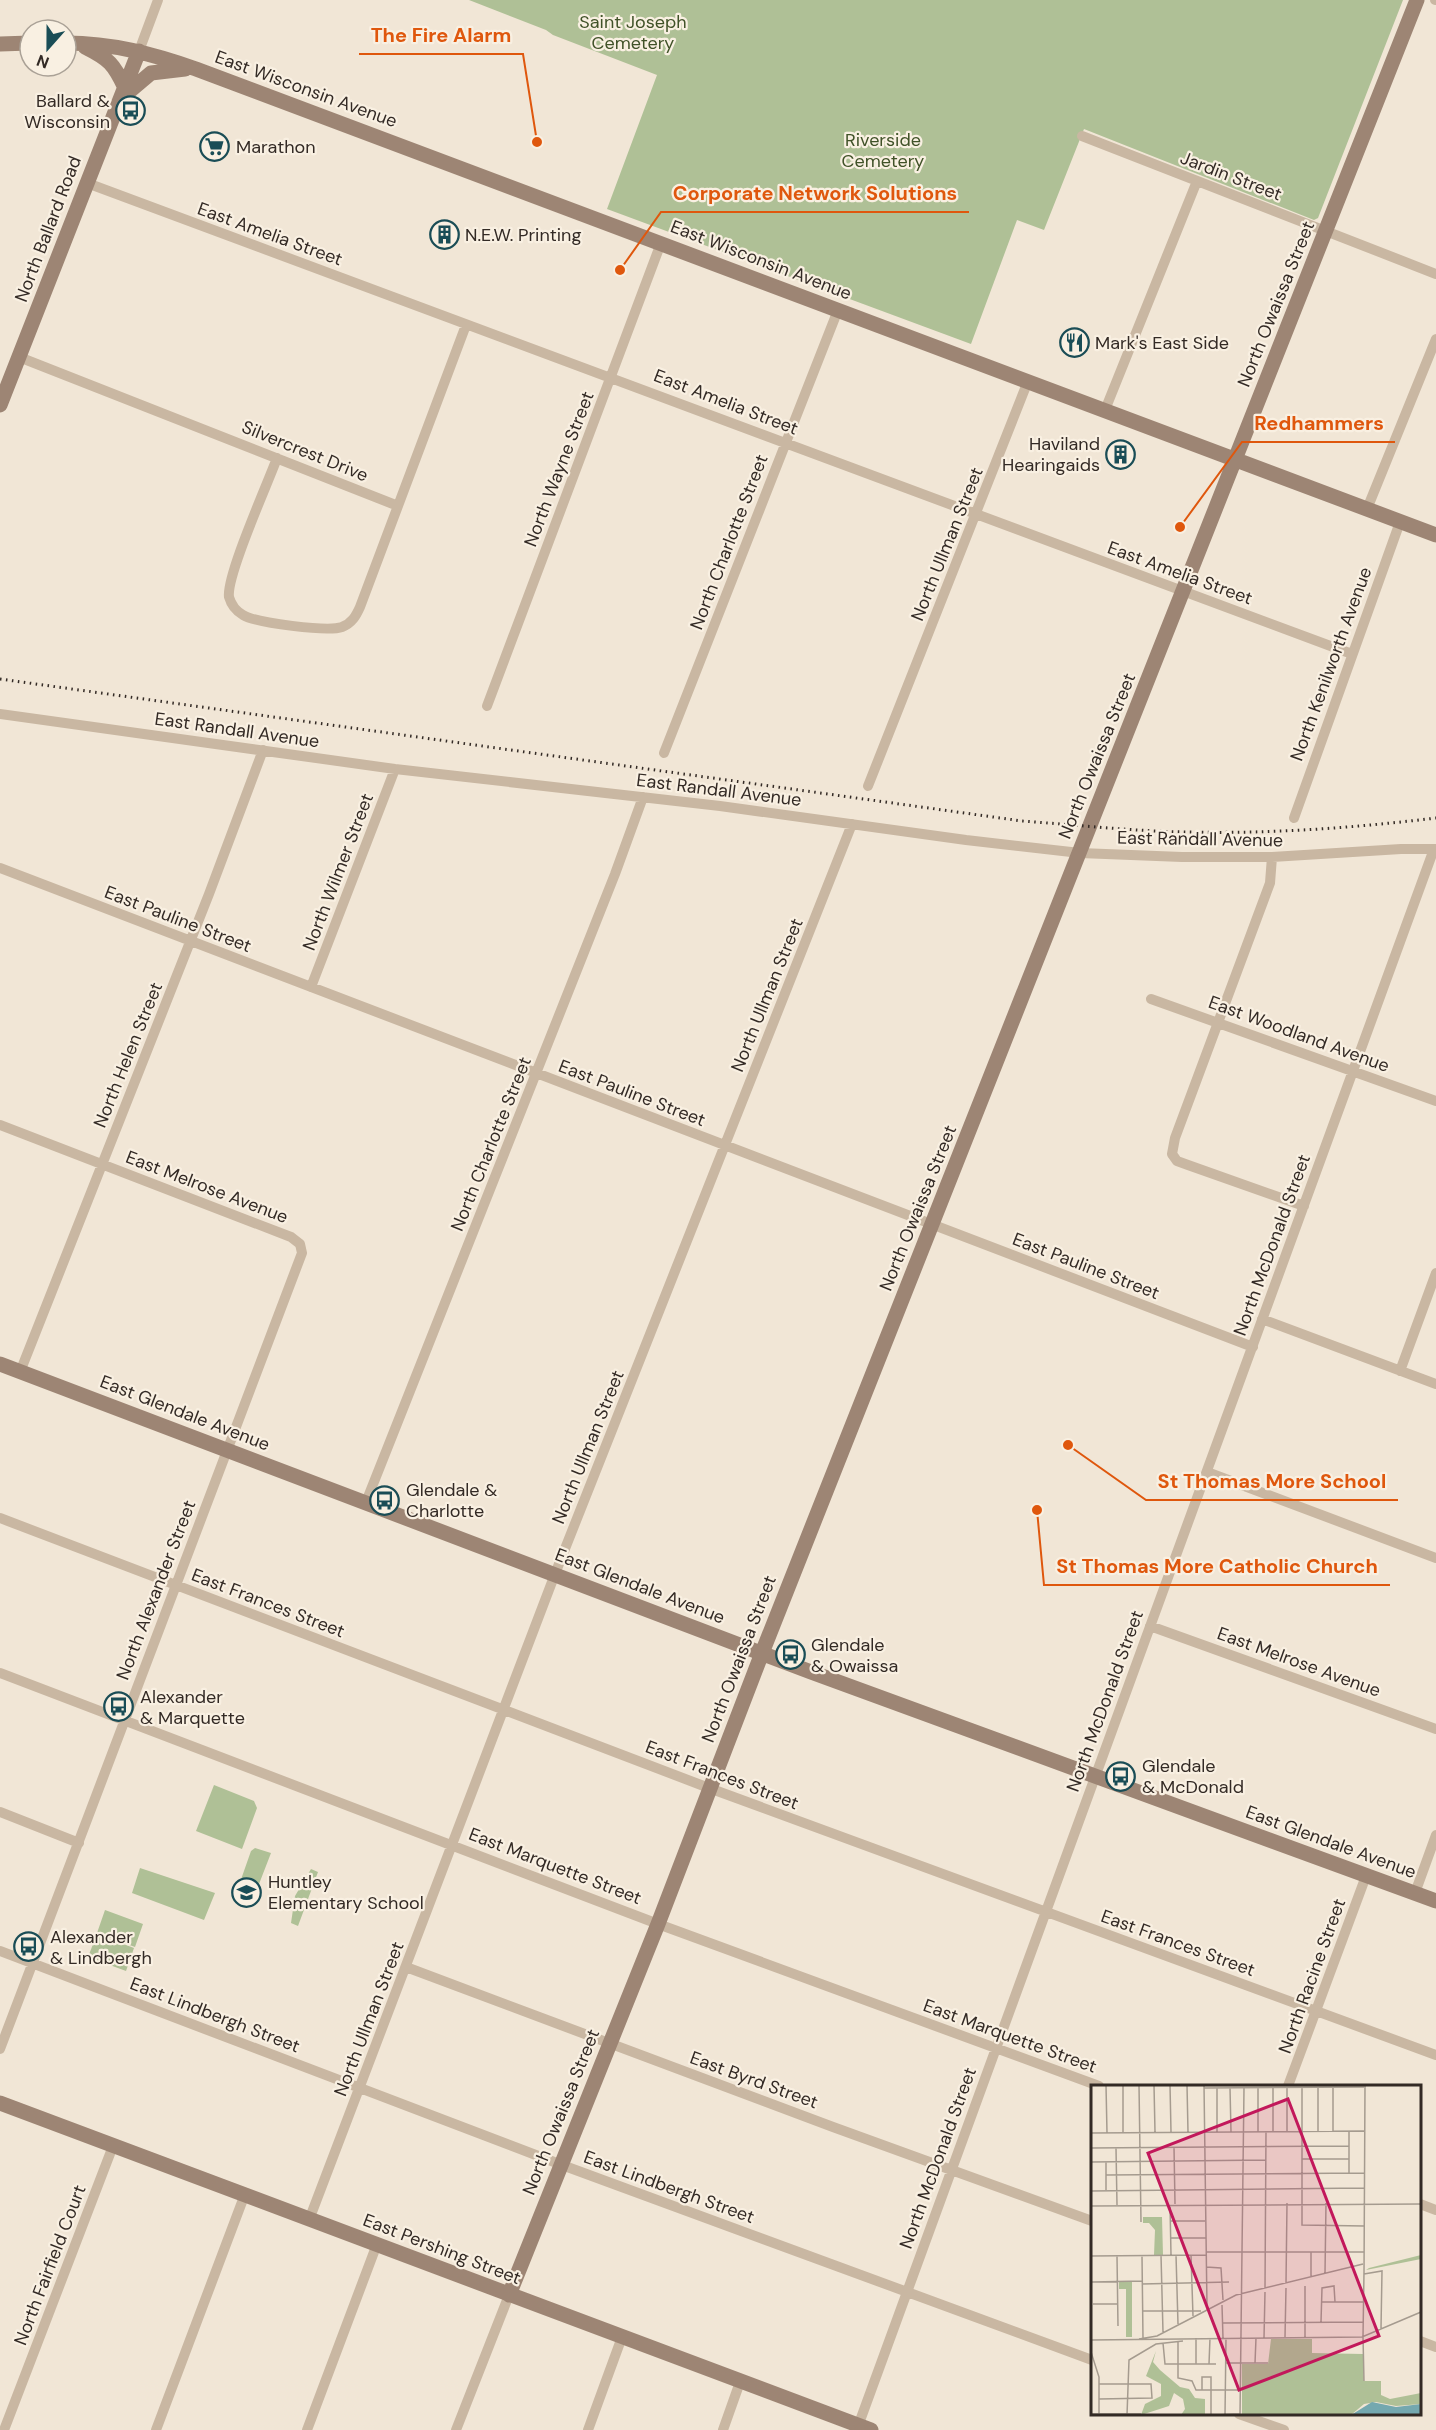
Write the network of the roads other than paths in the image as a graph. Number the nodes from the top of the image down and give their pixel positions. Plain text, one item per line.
1 (158, 0) edge
2 (1417, 0) edge
3 (18, 43) edge
4 (0, 44) edge
5 (78, 44) edge
6 (78, 46) edge
7 (139, 51) junction
8 (196, 69) junction
9 (123, 94) junction
10 (1082, 136) dead end
11 (1197, 181) junction
12 (87, 183) junction
13 (1326, 231) junction
14 (661, 243) junction
15 (1436, 274) edge
16 (838, 310) junction
17 (466, 325) junction
18 (1436, 339) edge
19 (19, 357) junction
20 (611, 376) junction
21 (1028, 381) junction
22 (0, 405) edge
23 (1105, 410) junction
24 (786, 442) junction
25 (277, 458) junction
26 (1234, 460) junction
27 (398, 506) junction
28 (1367, 509) junction
29 (976, 514) junction
30 (1400, 522) junction
31 (1436, 535) edge
32 (1184, 592) junction
33 (1352, 654) junction
34 (487, 706) dead end
35 (0, 714) edge
36 (263, 750) junction
37 (664, 753) dead end
38 (396, 769) junction
39 (868, 786) dead end
40 (643, 797) junction
41 (1294, 818) dead end
42 (852, 824) junction
43 (1435, 849) edge
44 (1080, 853) junction
45 (1272, 857) junction
46 (0, 868) edge
47 (191, 941) junction
48 (311, 987) junction
49 (1151, 999) dead end
50 (1217, 1023) junction
51 (1353, 1071) junction
52 (536, 1074) junction
53 (1436, 1101) edge
54 (0, 1125) edge
55 (726, 1146) junction
56 (102, 1165) junction
57 (1304, 1206) junction
58 (932, 1225) junction
59 (300, 1244) joint
60 (1436, 1273) edge
61 (1262, 1319) junction
62 (1253, 1347) junction
63 (0, 1364) edge
64 (1400, 1371) junction
65 (20, 1372) junction
66 (1436, 1384) edge
67 (227, 1449) junction
68 (1207, 1472) junction
69 (366, 1502) junction
70 (0, 1518) edge
71 (1436, 1558) edge
72 (555, 1575) junction
73 (175, 1586) junction
74 (1150, 1626) junction
75 (762, 1653) junction
76 (0, 1673) edge
77 (503, 1710) junction
78 (125, 1721) junction
79 (1436, 1729) edge
80 (1095, 1776) junction
81 (709, 1788) junction
82 (0, 1812) edge
83 (1436, 1835) edge
84 (80, 1843) junction
85 (453, 1845) junction
86 (1366, 1876) junction
87 (1415, 1893) junction
88 (1436, 1901) edge
89 (1046, 1912) junction
90 (658, 1924) junction
91 (0, 1951) edge
92 (33, 1964) junction
93 (406, 1966) junction
94 (1316, 2011) junction
95 (609, 2044) junction
96 (996, 2048) junction
97 (0, 2049) edge
98 (1436, 2055) edge
99 (1096, 2085) edge
100 (1288, 2085) edge
101 (360, 2088) junction
102 (0, 2103) edge
103 (113, 2146) junction
104 (562, 2165) junction
105 (951, 2170) junction
106 (245, 2194) junction
107 (1421, 2205) edge
108 (1436, 2210) edge
109 (309, 2220) junction
110 (1091, 2221) edge
111 (377, 2244) junction
112 (906, 2292) junction
113 (508, 2295) junction
114 (622, 2337) junction
115 (1421, 2342) edge
116 (1436, 2347) edge
117 (1091, 2360) edge
118 (740, 2382) junction
119 (1242, 2415) edge
120 (862, 2428) edge
121 (4, 2430) edge
122 (156, 2430) edge
123 (307, 2430) edge
124 (456, 2430) edge
125 (588, 2430) edge
126 (723, 2430) edge
127 (1284, 2430) edge

1 - 7 street, North Ballard Road
2 - 13 street, North Owaissa Street
3 - 4 street
5 - 7 street, East Wisconsin Avenue
6 - 9 street
7 - 8 street, East Wisconsin Avenue
7 - 9 street, North Ballard Road
8 - 9 street
8 - 14 street, East Wisconsin Avenue
9 - 12 street, North Ballard Road
10 - 11 street, Jardin Street
11 - 13 street, Jardin Street
11 - 23 street
12 - 17 street, East Amelia Street
12 - 19 street, North Ballard Road
13 - 15 street, Jardin Street
13 - 26 street, North Owaissa Street
14 - 16 street, East Wisconsin Avenue
14 - 20 street, North Wayne Street
16 - 21 street, East Wisconsin Avenue
16 - 24 street, North Charlotte Street
17 - 20 street, East Amelia Street
17 - 27 street
18 - 28 street
19 - 22 street, North Ballard Road
19 - 25 street, Silvercrest Drive
20 - 24 street, East Amelia Street
20 - 34 street, North Wayne Street
21 - 23 street, East Wisconsin Avenue
21 - 29 street, North Ullman Street
23 - 26 street, East Wisconsin Avenue
24 - 29 street, East Amelia Street
24 - 37 street, North Charlotte Street
25 - 27 street, Silvercrest Drive
25 - 27 street
26 - 28 street, East Wisconsin Avenue
26 - 32 street, North Owaissa Street
28 - 30 street, East Wisconsin Avenue
29 - 32 street, East Amelia Street
29 - 39 street, North Ullman Street
30 - 31 street, East Wisconsin Avenue
30 - 33 street, North Kenilworth Avenue
32 - 33 street, East Amelia Street
32 - 44 street, North Owaissa Street
33 - 41 street, North Kenilworth Avenue
35 - 36 street, East Randall Avenue
36 - 38 street, East Randall Avenue
36 - 47 street, North Helen Street
38 - 40 street, East Randall Avenue
38 - 48 street, North Wilmer Street
40 - 42 street, East Randall Avenue
40 - 52 street, North Charlotte Street
42 - 44 street, East Randall Avenue
42 - 55 street, North Ullman Street
43 - 45 street, East Randall Avenue
43 - 51 street, North McDonald Street
44 - 45 street, East Randall Avenue
44 - 58 street, North Owaissa Street
45 - 50 street
46 - 47 street, East Pauline Street
47 - 48 street, East Pauline Street
47 - 56 street, North Helen Street
48 - 52 street, East Pauline Street
49 - 50 street, East Woodland Avenue
50 - 51 street, East Woodland Avenue
50 - 57 street
51 - 53 street, East Woodland Avenue
51 - 57 street, North McDonald Street
52 - 55 street, East Pauline Street
52 - 69 street, North Charlotte Street
54 - 56 street, East Melrose Avenue
55 - 58 street, East Pauline Street
55 - 72 street, North Ullman Street
56 - 59 street, East Melrose Avenue
56 - 65 street, North Helen Street
57 - 61 street, North McDonald Street
58 - 62 street, East Pauline Street
58 - 75 street, North Owaissa Street
59 - 67 street, North Alexander Street
60 - 64 street
61 - 62 street, North McDonald Street
61 - 64 street
62 - 68 street, North McDonald Street
63 - 65 street, East Glendale Avenue
64 - 66 street
65 - 67 street, East Glendale Avenue
67 - 69 street, East Glendale Avenue
67 - 73 street, North Alexander Street
68 - 71 street
68 - 74 street, North McDonald Street
69 - 72 street, East Glendale Avenue
70 - 73 street, East Frances Street
72 - 75 street, East Glendale Avenue
72 - 77 street, North Ullman Street
73 - 77 street, East Frances Street
73 - 78 street, North Alexander Street
74 - 79 street, East Melrose Avenue
74 - 80 street, North McDonald Street
75 - 80 street, East Glendale Avenue
75 - 81 street, North Owaissa Street
76 - 78 street, East Marquette Street
77 - 81 street, East Frances Street
77 - 85 street, North Ullman Street
78 - 84 street, North Alexander Street
78 - 85 street, East Marquette Street
80 - 86 street, East Glendale Avenue
80 - 89 street, North McDonald Street
81 - 89 street, East Frances Street
81 - 90 street, North Owaissa Street
82 - 84 street
83 - 87 street
84 - 92 street, North Alexander Street
85 - 90 street, East Marquette Street
85 - 93 street, North Ullman Street
86 - 87 street, East Glendale Avenue
86 - 94 street, North Racine Street
87 - 88 street, East Glendale Avenue
89 - 94 street, East Frances Street
89 - 96 street, North McDonald Street
90 - 95 street, North Owaissa Street
90 - 96 street, East Marquette Street
91 - 92 street, East Lindbergh Street
92 - 97 street, North Alexander Street
92 - 101 street, East Lindbergh Street
93 - 95 street, East Byrd Street
93 - 101 street, North Ullman Street
94 - 98 street, East Frances Street
94 - 100 street, North Racine Street
95 - 104 street, North Owaissa Street
95 - 105 street, East Byrd Street
96 - 99 street, East Marquette Street
96 - 105 street, North McDonald Street
101 - 104 street, East Lindbergh Street
101 - 109 street, North Ullman Street
102 - 103 street, East Pershing Street
103 - 106 street, East Pershing Street
103 - 121 street, North Fairfield Court
104 - 112 street, East Lindbergh Street
104 - 113 street, North Owaissa Street
105 - 110 street, East Byrd Street
105 - 112 street, North McDonald Street
106 - 109 street, East Pershing Street
106 - 122 street
107 - 108 street
109 - 111 street, East Pershing Street
111 - 113 street, East Pershing Street
111 - 123 street
112 - 117 street, East Lindbergh Street
112 - 120 street, North McDonald Street
113 - 114 street, East Pershing Street
113 - 124 street, North Owaissa Street
114 - 118 street, East Pershing Street
114 - 125 street
115 - 116 street
118 - 120 street, East Pershing Street
118 - 126 street
119 - 127 street

